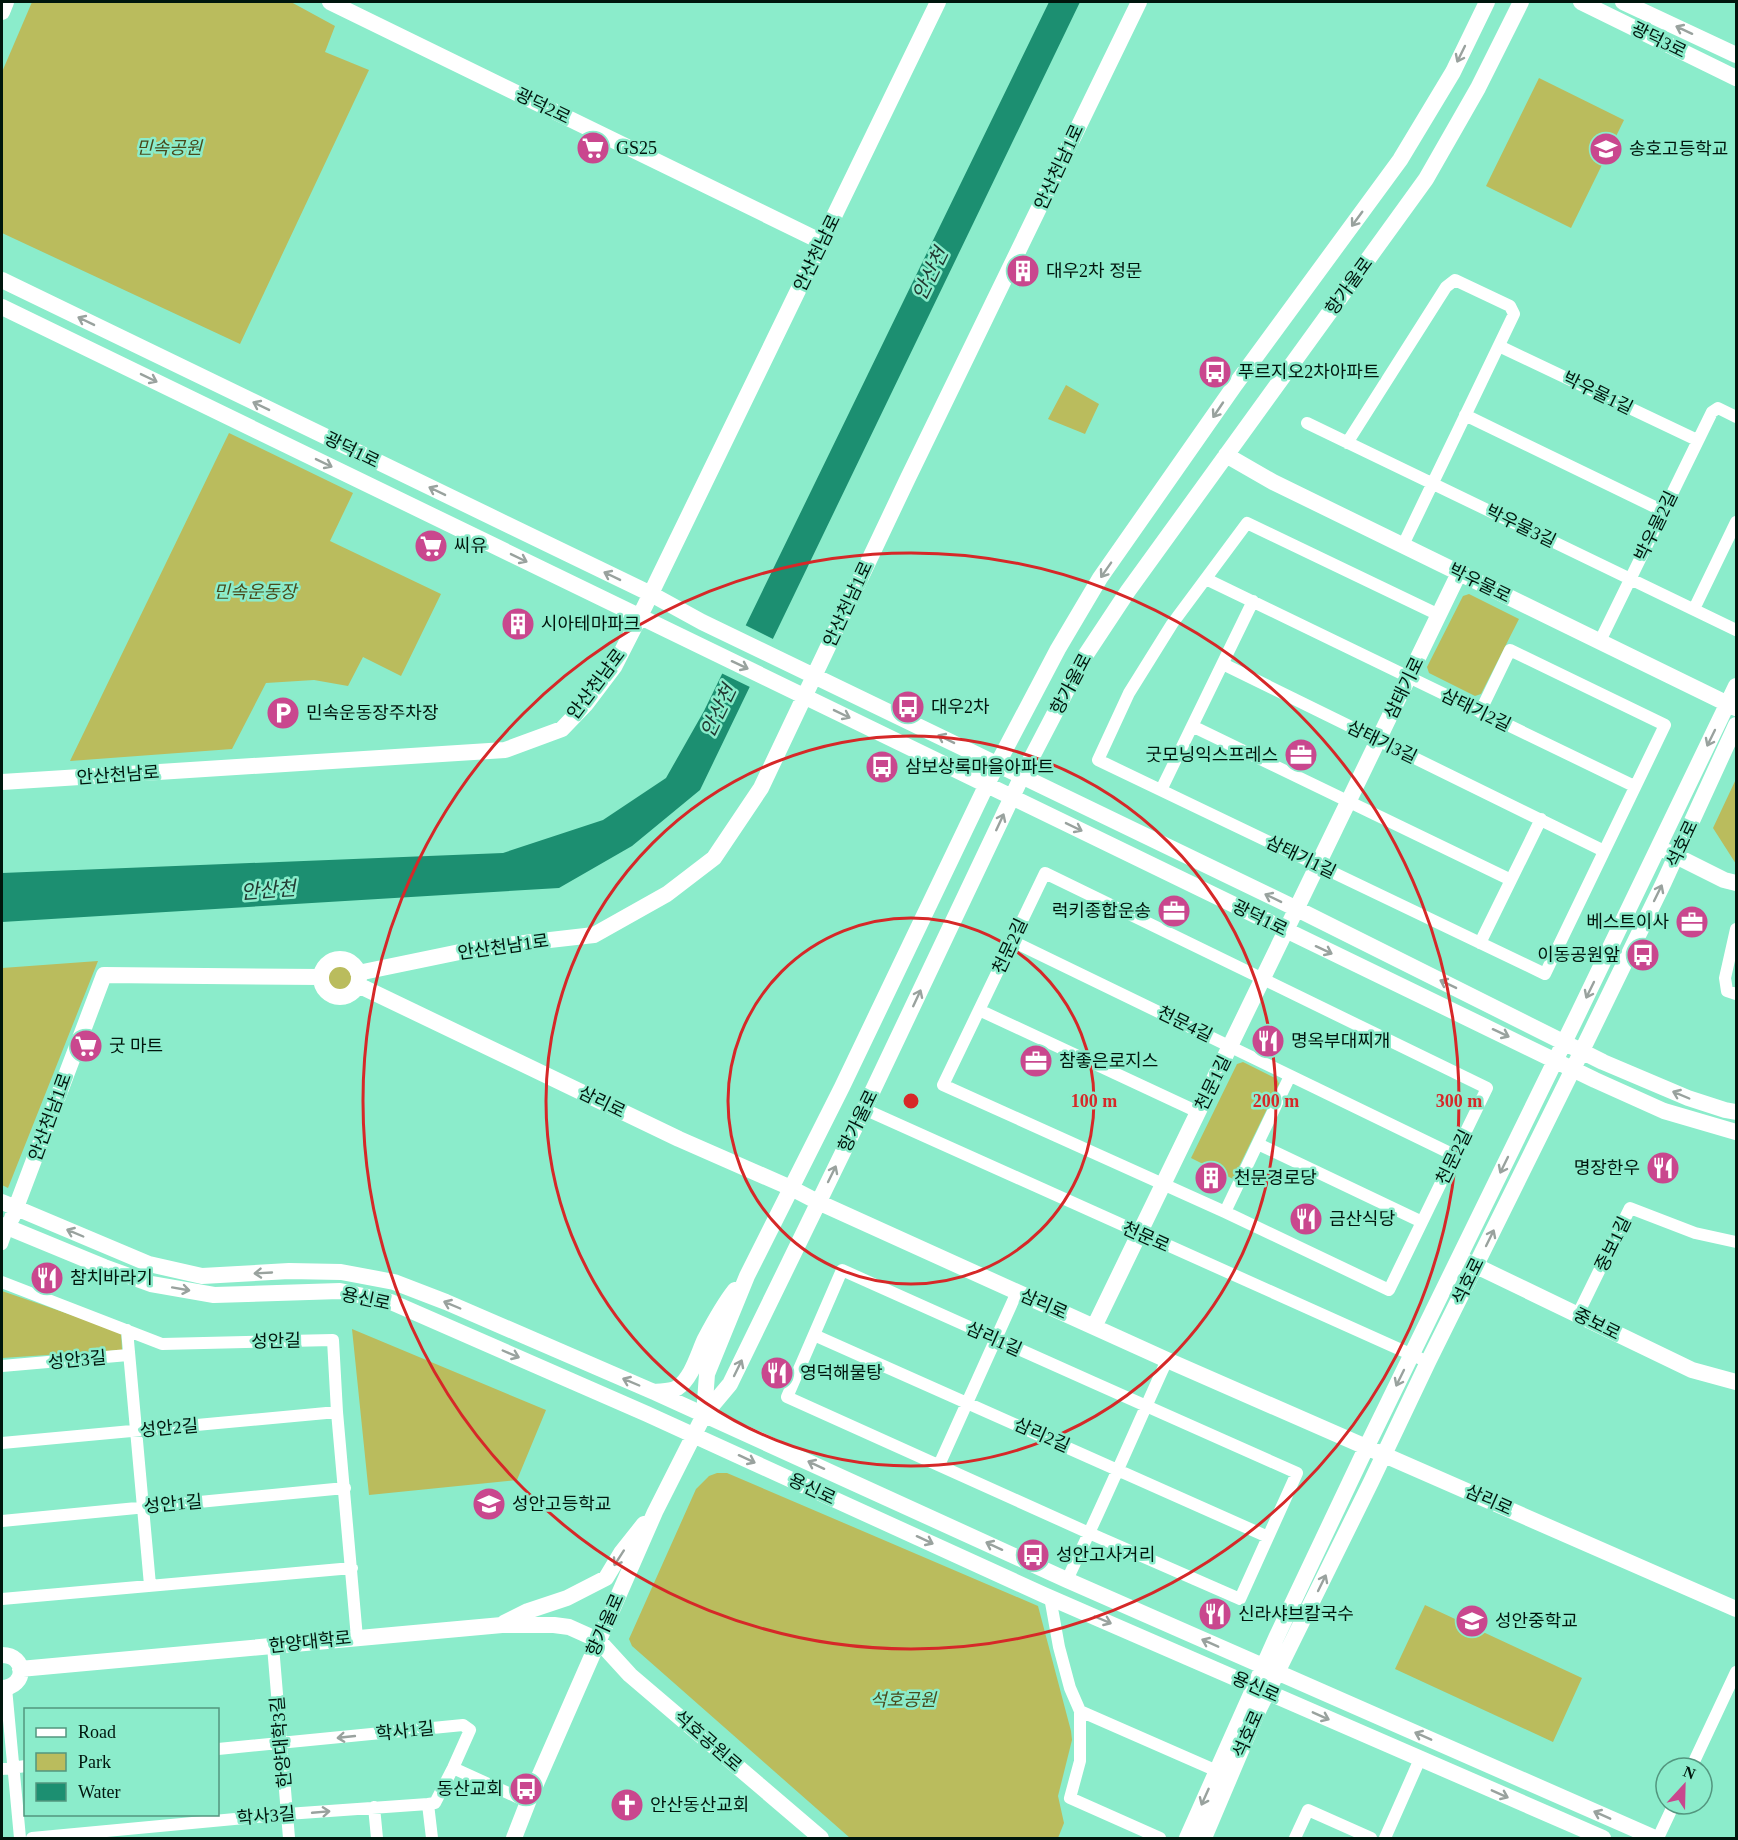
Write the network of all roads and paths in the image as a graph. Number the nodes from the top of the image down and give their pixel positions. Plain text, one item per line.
1 (6, 2) edge
2 (330, 2) edge
3 (938, 2) edge
4 (1139, 2) edge
5 (1487, 2) edge
6 (1521, 2) edge
7 (1581, 2) edge
8 (1623, 2) edge
9 (2, 12) edge
10 (1737, 55) edge
11 (1737, 78) edge
12 (822, 242) junction
13 (2, 280) edge
14 (2, 307) edge
15 (1499, 346) junction
16 (1466, 415) junction
17 (1737, 417) edge
18 (1306, 423) dead end
19 (1697, 440) junction
20 (1347, 443) junction
21 (1226, 455) junction
22 (1432, 483) junction
23 (1663, 511) junction
24 (1737, 522) edge
25 (1403, 545) junction
26 (1460, 573) junction
27 (1206, 579) junction
28 (1630, 579) junction
29 (651, 594) junction
30 (1253, 601) junction
31 (1694, 609) junction
32 (1439, 615) junction
33 (640, 616) junction
34 (1737, 630) edge
35 (1600, 641) junction
36 (1222, 664) junction
37 (815, 676) junction
38 (1409, 677) junction
39 (1737, 686) edge
40 (805, 696) junction
41 (1732, 706) edge
42 (1480, 712) junction
43 (1737, 724) edge
44 (1192, 726) junction
45 (1378, 740) junction
46 (999, 764) junction
47 (1022, 776) junction
48 (2, 782) edge
49 (987, 784) junction
50 (1634, 786) junction
51 (1161, 790) junction
52 (1012, 797) junction
53 (1349, 802) junction
54 (1541, 819) junction
55 (1659, 847) junction
56 (1604, 851) junction
57 (1676, 856) junction
58 (1318, 865) junction
59 (1511, 880) junction
60 (1737, 883) edge
61 (1296, 909) junction
62 (1737, 929) edge
63 (1287, 932) junction
64 (1012, 941) junction
65 (1480, 943) junction
66 (321, 977) junction
67 (358, 979) junction
68 (1263, 980) junction
69 (1737, 994) edge
70 (979, 1010) junction
71 (1565, 1041) junction
72 (1230, 1046) junction
73 (1582, 1050) junction
74 (1555, 1060) junction
75 (1573, 1069) junction
76 (1290, 1076) junction
77 (864, 1109) junction
78 (1198, 1112) junction
79 (1737, 1112) edge
80 (1737, 1132) edge
81 (1258, 1144) junction
82 (1454, 1155) junction
83 (1163, 1185) junction
84 (791, 1188) junction
85 (818, 1202) junction
86 (9, 1205) edge
87 (1225, 1212) junction
88 (1422, 1222) junction
89 (5, 1226) edge
90 (1138, 1233) junction
91 (1737, 1242) edge
92 (2, 1244) edge
93 (1460, 1257) junction
94 (1476, 1266) junction
95 (747, 1276) junction
96 (2, 1282) edge
97 (1017, 1292) junction
98 (1578, 1314) junction
99 (1094, 1327) junction
100 (127, 1330) junction
101 (814, 1335) junction
102 (995, 1339) junction
103 (1411, 1354) junction
104 (128, 1355) junction
105 (1167, 1360) junction
106 (1428, 1362) junction
107 (2, 1366) edge
108 (1737, 1382) edge
109 (654, 1392) junction
110 (966, 1402) junction
111 (1146, 1406) junction
112 (337, 1412) junction
113 (704, 1415) junction
114 (136, 1431) junction
115 (694, 1435) junction
116 (2, 1443) edge
117 (1367, 1446) junction
118 (1385, 1454) junction
119 (939, 1465) junction
120 (1118, 1469) junction
121 (345, 1488) junction
122 (143, 1507) junction
123 (655, 1512) junction
124 (2, 1521) edge
125 (1089, 1533) junction
126 (1268, 1537) junction
127 (352, 1568) junction
128 (1067, 1580) junction
129 (150, 1585) junction
130 (1050, 1597) junction
131 (2, 1599) edge
132 (1737, 1609) edge
133 (502, 1625) junction
134 (357, 1638) junction
135 (598, 1640) junction
136 (273, 1646) junction
137 (2, 1655) edge
138 (20, 1669) junction
139 (1271, 1670) junction
140 (1737, 1672) edge
141 (4, 1688) edge
142 (1261, 1689) junction
143 (1080, 1711) junction
144 (281, 1743) junction
145 (219, 1749) edge
146 (1697, 1756) edge
147 (1420, 1759) junction
148 (13, 1767) edge
149 (453, 1768) junction
150 (1217, 1771) junction
151 (528, 1802) junction
152 (428, 1804) junction
153 (374, 1807) junction
154 (287, 1814) junction
155 (1668, 1816) edge
156 (20, 1839) edge
157 (32, 1839) edge
158 (290, 1839) edge
159 (377, 1839) edge
160 (432, 1839) edge
161 (514, 1839) edge
162 (821, 1839) edge
163 (1160, 1839) edge
164 (1187, 1839) edge
165 (1204, 1839) edge
166 (1295, 1839) edge
167 (1371, 1839) edge
168 (1385, 1839) edge
169 (1603, 1839) edge
170 (1657, 1839) edge

1 - 9 main road
2 - 12 main road, 광덕2로
3 - 12 main road, 안산천남로
4 - 37 main road, 안산천남1로
5 -> 46 main road, 항가울로
6 - 21 main road, 항가울로
7 - 11 main road, 광덕3로
10 -> 8 main road, 광덕3로
12 - 29 main road, 안산천남로
29 -> 13 main road, 광덕1로
14 -> 33 main road, 광덕1로
15 - 16 street
15 - 19 street, 박우물1길
15 - 20 street
16 - 22 street
16 - 23 street
17 - 19 street, 박우물2길
18 - 20 street, 박우물3길
19 - 23 street, 박우물2길
20 - 22 street, 박우물3길
21 - 25 main road, 박우물로
21 - 47 main road, 항가울로
22 - 25 street
22 - 28 street, 박우물3길
23 - 28 street, 박우물2길
24 - 31 street
25 - 26 main road, 박우물로
26 - 32 main road, 삼태기로
26 - 35 main road, 박우물로
27 - 30 street, 삼태기2길
27 - 32 street, 삼태기1길
27 - 51 street, 삼태기1길
28 - 31 street, 박우물3길
28 - 35 street, 박우물2길
29 - 33 main road, 안산천남로
29 - 37 main road, 광덕1로
30 - 36 street
30 - 38 street, 삼태기2길
31 - 34 street, 박우물3길
32 - 38 main road, 삼태기로
33 -> 40 main road, 광덕1로
33 - 48 main road, 안산천남로
35 - 41 main road, 박우물로
36 - 44 street
36 - 45 street, 삼태기3길
37 - 40 main road, 안산천남1로
46 -> 37 main road, 광덕1로
38 - 42 street, 삼태기2길
38 - 45 main road, 삼태기로
39 - 41 main road, 석호로
40 -> 49 main road, 광덕1로
40 - 67 main road, 안산천남1로
41 -> 55 main road, 석호로
42 - 50 street, 삼태기2길
42 - 50 street, 삼태기1길
43 - 57 main road, 석호로
44 - 51 street
44 - 53 street
45 - 53 main road, 삼태기로
45 - 54 street, 삼태기3길
46 - 47 main road, 광덕1로
46 - 49 main road, 항가울로
47 - 52 main road, 항가울로
61 -> 47 main road, 광덕1로
49 - 52 main road, 광덕1로
49 - 84 main road, 항가울로
50 - 56 street, 삼태기1길
51 - 58 street, 삼태기1길
52 -> 63 main road, 광덕1로
77 -> 52 main road, 항가울로
53 - 58 main road, 삼태기로
53 - 59 street
54 - 56 street, 삼태기3길
54 - 59 street
55 - 57 main road
55 -> 71 main road, 석호로
56 - 65 street, 삼태기1길
57 - 60 main road
73 -> 57 main road, 석호로
58 - 61 main road, 삼태기로
58 - 65 street, 삼태기1길
59 - 65 street
61 - 63 main road, 삼태기로
71 -> 61 main road, 광덕1로
62 - 69 street
63 - 68 main road, 천문1길
63 -> 74 main road, 광덕1로
64 - 68 street, 천문2길
64 - 70 street, 천문2길
64 - 72 street, 천문4길
66 - 67 main road
66 - 67 main road
66 - 86 main road, 안산천남1로
67 - 84 main road, 삼리로
68 - 72 main road, 천문1길
68 - 82 street, 천문2길
70 - 78 street
70 - 83 street, 천문2길
71 - 73 main road, 광덕1로
71 - 74 main road, 석호로
72 - 76 street, 천문4길
72 - 78 main road, 천문1길
73 - 75 main road, 석호로
79 -> 73 main road, 광덕1로
74 - 75 main road, 광덕1로
74 -> 93 main road, 석호로
75 - 80 main road, 광덕1로
94 -> 75 main road, 석호로
76 - 81 street
76 - 82 street, 천문4길
85 -> 77 main road, 항가울로
77 - 90 street, 천문로
78 - 83 main road, 천문1길
81 - 87 street
81 - 88 street
82 - 88 street, 천문2길
83 - 87 street, 천문2길
83 - 90 main road, 천문1길
84 - 85 main road, 삼리로
84 - 95 main road, 항가울로
85 - 97 main road, 삼리로
113 -> 85 main road, 항가울로
86 - 89 main road, 안산천남1로
109 -> 86 main road, 용신로
87 - 88 street, 천문2길
89 - 92 street
89 -> 115 main road, 용신로
90 - 99 main road, 천문1길
90 - 103 street, 천문로
91 - 98 street, 중보1길
93 - 94 main road, 중보로
93 - 103 main road, 석호로
94 - 98 main road, 중보로
94 - 106 main road, 석호로
95 - 109 main road
95 - 113 main road, 항가울로
96 - 100 street, 성안길
97 - 99 main road, 삼리로
97 - 102 street
98 - 108 main road, 중보로
99 - 105 main road, 삼리로
100 - 104 street, 성안3길
100 - 112 street, 성안길
101 - 102 street, 삼리1길
101 - 110 street, 삼리2길
101 - 119 street, 삼리1길
102 - 110 street
102 - 111 street, 삼리1길
103 - 106 street, 천문로
103 -> 117 main road, 석호로
104 - 107 street, 성안3길
104 - 114 street
105 - 111 street
105 - 117 main road, 삼리로
106 - 118 main road, 석호로
109 - 113 main road, 용신로
110 - 119 street
110 - 120 street, 삼리2길
111 - 120 street
111 - 126 street, 삼리1길
112 - 114 street, 성안2길
112 - 121 street, 성안길
113 - 115 main road, 항가울로
128 -> 113 main road, 용신로
114 - 116 street, 성안2길
114 - 122 street
115 - 123 main road, 항가울로
115 -> 130 main road, 용신로
117 - 118 main road, 삼리로
117 - 139 main road, 석호로
118 - 132 main road, 삼리로
139 -> 118 main road, 석호로
119 - 125 street, 삼리1길
120 - 125 street
120 - 126 street, 삼리2길
121 - 122 street, 성안1길
121 - 127 street, 성안길
122 - 124 street, 성안1길
122 - 129 street
123 -> 133 main road
123 - 135 main road, 항가울로
125 - 126 street, 삼리1길
125 - 128 street
127 - 129 street
127 - 134 street, 성안길
139 -> 128 main road, 용신로
129 - 131 street
130 -> 142 main road, 용신로
130 - 143 street
133 - 134 main road, 한양대학로
133 - 135 main road, 한양대학로
134 - 136 main road, 한양대학로
135 - 151 main road, 항가울로
135 - 162 main road, 석호공원로
136 - 138 main road, 한양대학로
136 - 144 street, 한양대학3길
137 - 138 main road
138 - 141 main road
139 - 142 main road, 석호로
170 -> 139 main road, 용신로
140 - 146 street
141 - 148 street
142 -> 147 main road, 용신로
142 - 150 main road, 석호로
142 - 165 main road, 석호로
143 - 150 street, 석호로
143 - 163 street
144 - 145 street, 학사1길
149 -> 144 street, 학사1길
144 - 154 street, 한양대학3길
147 - 168 street
147 -> 169 main road, 용신로
148 - 156 street
149 - 151 street
149 - 152 street, 학사1길
150 -> 164 main road, 석호로
151 - 161 main road, 항가울로
152 - 153 street, 학사3길
152 - 160 street
154 -> 153 street, 학사3길
153 - 159 street
154 - 157 street, 학사3길
154 - 158 street, 한양대학3길
155 - 170 street
166 - 167 street

